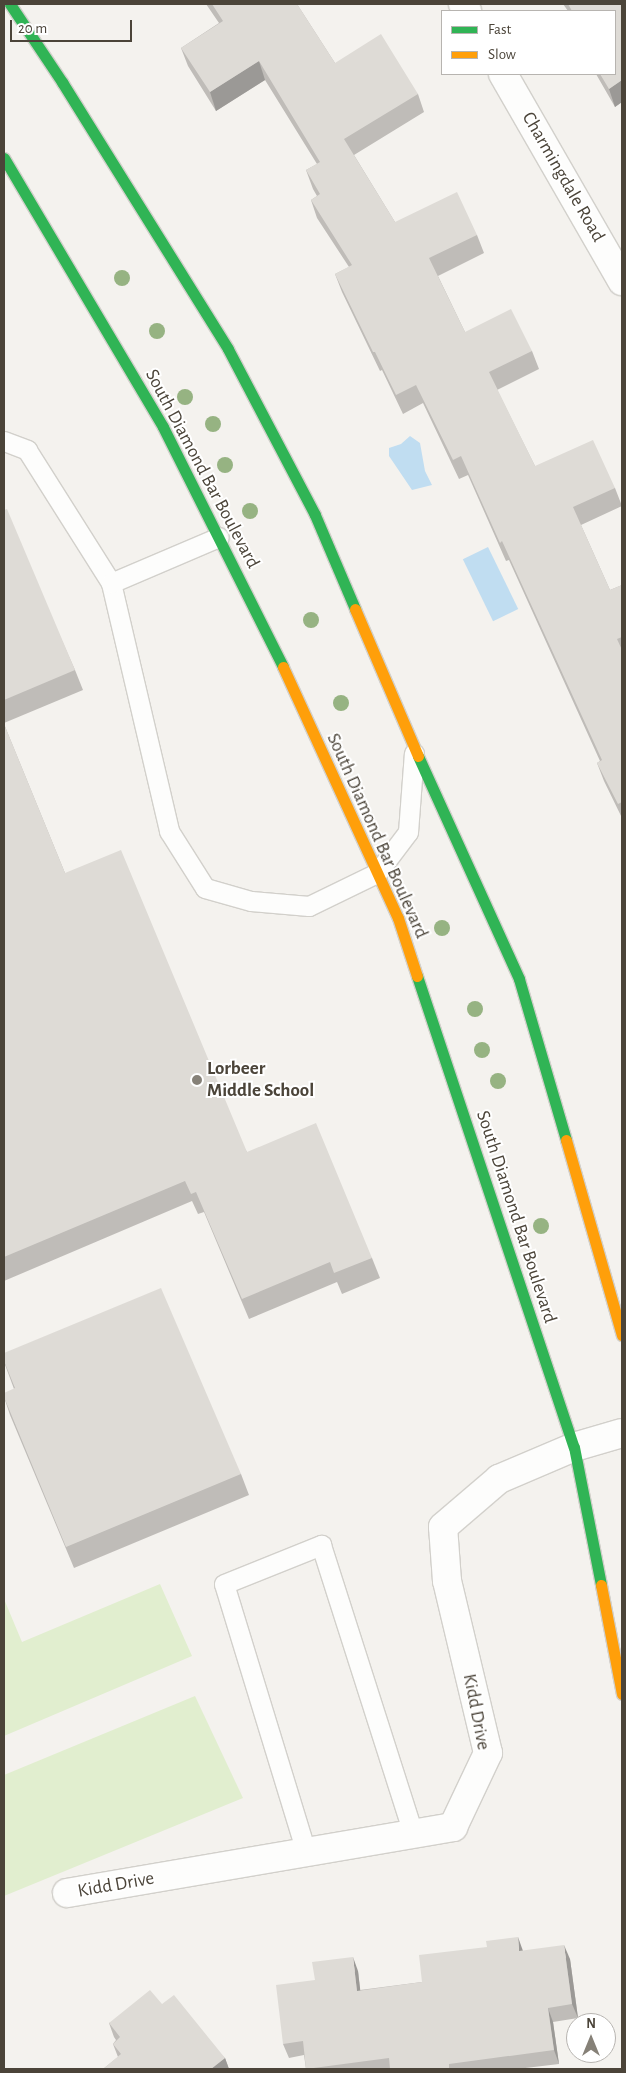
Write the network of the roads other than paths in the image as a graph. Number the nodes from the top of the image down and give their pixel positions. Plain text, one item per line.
1 (10, 4) edge
2 (504, 75) edge
3 (4, 158) edge
4 (622, 281) edge
5 (4, 441) edge
6 (219, 536) junction
7 (111, 583) junction
8 (415, 750) junction
9 (377, 873) junction
10 (622, 1335) edge
11 (622, 1433) edge
12 (574, 1447) junction
13 (622, 1694) edge
14 (413, 1834) junction
15 (306, 1852) junction
16 (68, 1893) dead end

1 - 8 main road
2 - 4 street, Charmingdale Road
3 - 6 main road, South Diamond Bar Boulevard
5 - 7 lane
6 - 7 lane
6 - 9 main road, South Diamond Bar Boulevard
7 - 9 lane
8 - 9 lane
8 - 10 main road
9 - 12 main road, South Diamond Bar Boulevard
11 - 12 street, Kidd Drive
12 - 13 main road, South Diamond Bar Boulevard
12 - 14 street, Kidd Drive
14 - 15 street, Kidd Drive
14 - 15 lane
15 - 16 street, Kidd Drive

